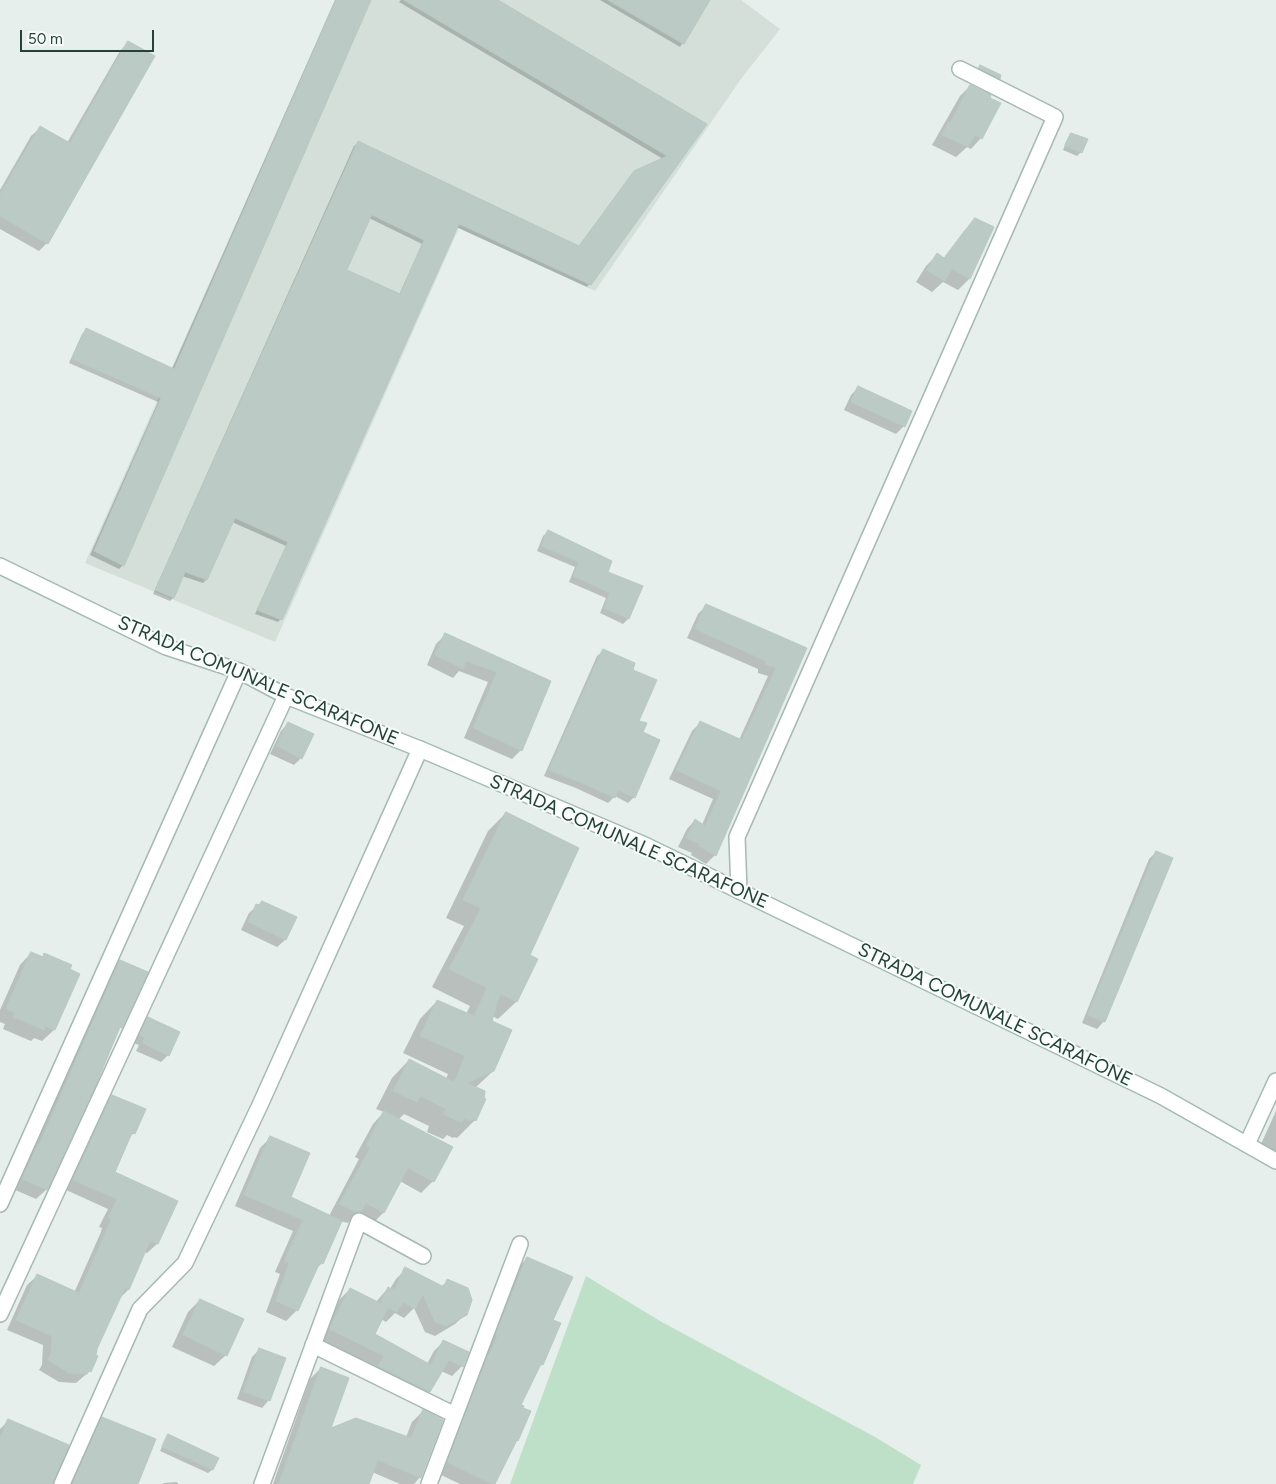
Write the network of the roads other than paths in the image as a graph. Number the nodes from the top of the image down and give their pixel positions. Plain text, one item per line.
1 (960, 69) dead end
2 (0, 566) edge
3 (239, 671) junction
4 (286, 696) junction
5 (420, 749) junction
6 (739, 891) junction
7 (1276, 1081) edge
8 (1247, 1144) junction
9 (1276, 1161) edge
10 (0, 1204) edge
11 (520, 1244) dead end
12 (423, 1256) dead end
13 (0, 1314) edge
14 (314, 1345) junction
15 (455, 1416) junction
16 (62, 1484) edge
17 (262, 1484) edge
18 (429, 1484) edge

1 - 6 street
2 - 3 street, STRADA COMUNALE SCARAFONE
3 - 4 street, STRADA COMUNALE SCARAFONE
3 - 10 street
4 - 5 street, STRADA COMUNALE SCARAFONE
4 - 13 street
5 - 6 street, STRADA COMUNALE SCARAFONE
5 - 16 street
6 - 8 street, STRADA COMUNALE SCARAFONE
7 - 8 street
8 - 9 street, STRADA COMUNALE SCARAFONE
11 - 15 street
12 - 14 street
14 - 15 street
14 - 17 street
15 - 18 street

